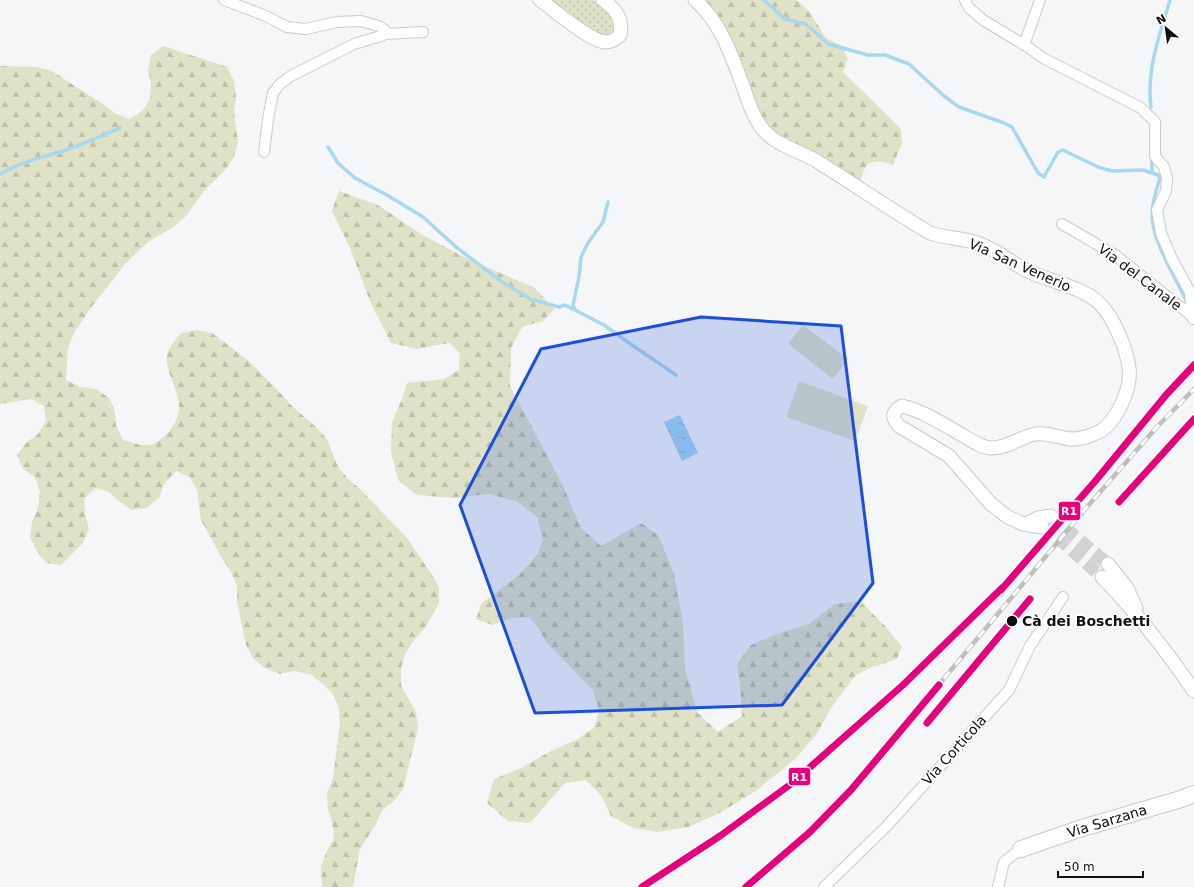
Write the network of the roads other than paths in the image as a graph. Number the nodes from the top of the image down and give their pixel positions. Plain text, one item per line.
1 (224, 0) edge
2 (540, 0) edge
3 (603, 0) edge
4 (695, 0) edge
5 (965, 0) edge
6 (1040, 0) edge
7 (423, 32) dead end
8 (385, 34) junction
9 (1024, 45) junction
10 (264, 152) dead end
11 (1062, 224) dead end
12 (1193, 318) edge
13 (1051, 516) dead end
14 (1026, 524) junction
15 (1042, 527) tunnel mouth
16 (1108, 564) tunnel mouth
17 (1102, 577) tunnel mouth
18 (1063, 596) dead end
19 (1141, 619) junction
20 (1194, 691) edge
21 (1194, 794) edge
22 (1021, 849) joint
23 (824, 887) edge
24 (998, 887) edge

1 - 8 street
2 - 3 street
4 - 14 street, Via San Venerio
5 - 9 street
6 - 9 street
7 - 8 street
8 - 10 street
9 - 12 street
11 - 12 street, Via del Canale
13 - 14 street
14 - 15 street, Via San Venerio
16 - 19 street
17 - 19 street
18 - 23 street, Via Corticola
19 - 20 street
21 - 22 main road, Via Sarzana
22 - 24 street

